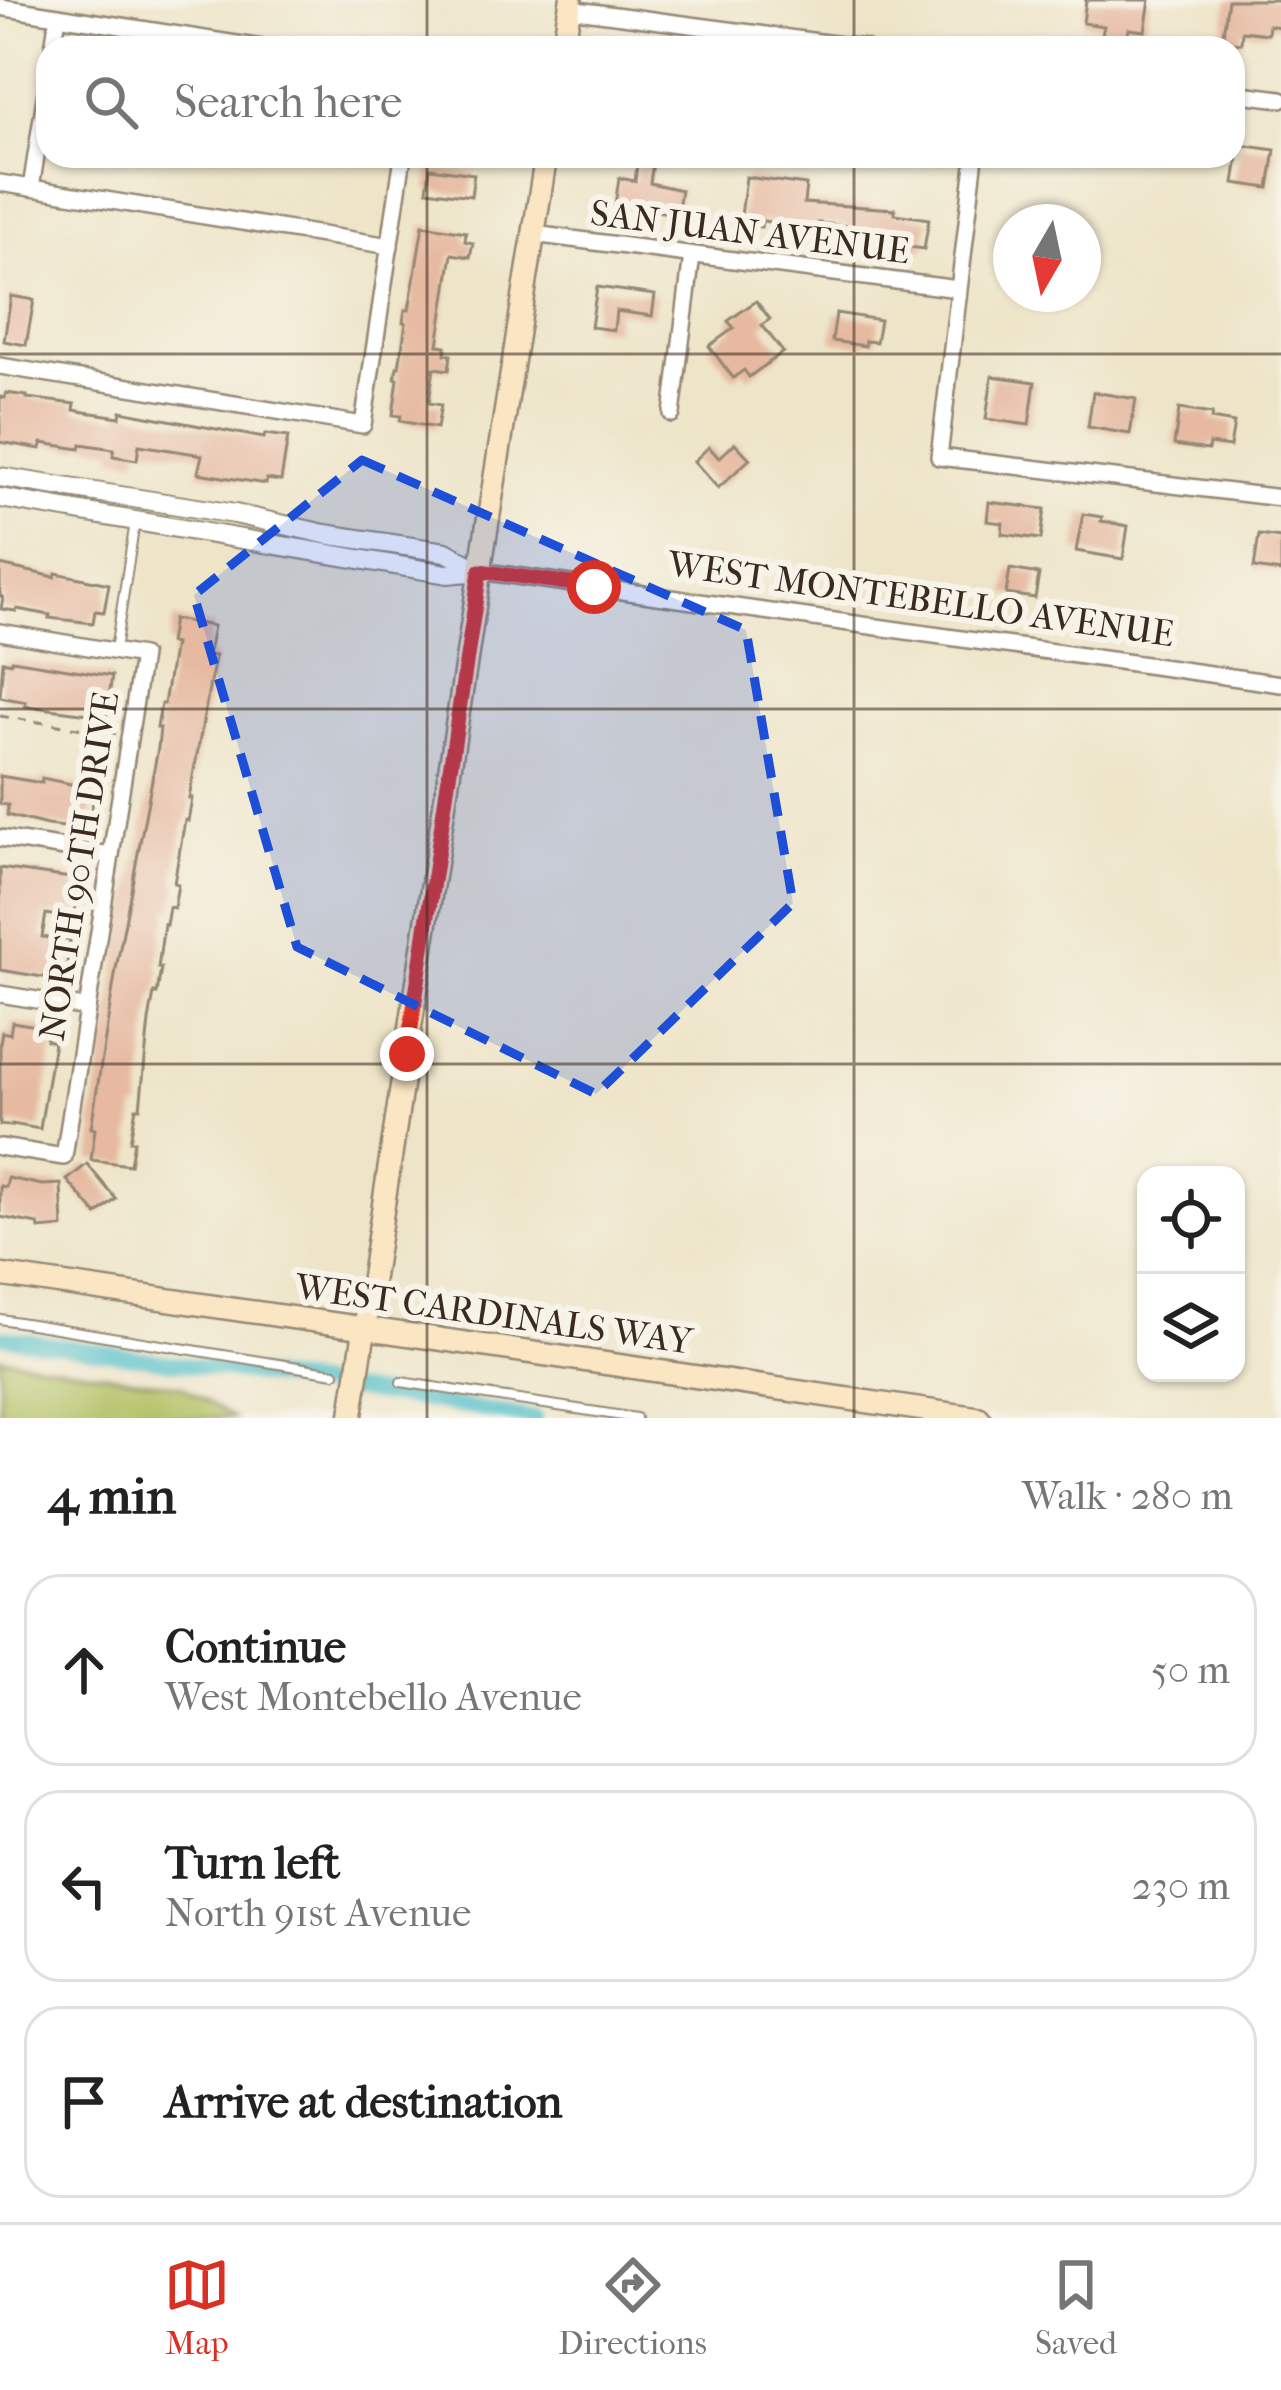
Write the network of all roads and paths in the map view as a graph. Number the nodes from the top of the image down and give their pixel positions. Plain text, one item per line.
1 (570, 4) edge
2 (0, 7) edge
3 (58, 16) junction
4 (55, 36) edge
5 (186, 36) edge
6 (565, 36) edge
7 (785, 36) edge
8 (1245, 94) edge
9 (1281, 99) edge
10 (36, 156) edge
11 (402, 168) edge
12 (544, 168) edge
13 (973, 168) edge
14 (0, 183) edge
15 (31, 188) junction
16 (533, 234) junction
17 (390, 246) junction
18 (692, 255) junction
19 (958, 289) junction
20 (0, 366) edge
21 (672, 415) dead end
22 (0, 477) edge
23 (0, 498) edge
24 (1281, 498) edge
25 (135, 520) junction
26 (480, 571) junction
27 (0, 632) edge
28 (115, 651) junction
29 (1281, 684) edge
30 (0, 716) edge
31 (129, 736) junction
32 (0, 838) edge
33 (111, 855) junction
34 (0, 994) edge
35 (87, 1008) junction
36 (0, 1147) edge
37 (0, 1275) edge
38 (0, 1319) edge
39 (365, 1329) junction
40 (335, 1373) dead end
41 (401, 1382) dead end
42 (352, 1410) edge
43 (636, 1418) edge
44 (979, 1418) edge

1 - 6 main road
1 - 7 street
2 - 3 street
3 - 4 street
3 - 5 street
8 - 9 street
10 - 15 street
11 - 17 street
12 - 16 main road
13 - 19 street
14 - 15 street
15 - 17 street
16 - 18 street, SAN JUAN AVENUE
16 - 26 main road
17 - 20 street
18 - 19 street, SAN JUAN AVENUE
18 - 21 street
19 - 24 street
22 - 26 street, WEST MONTEBELLO AVENUE
23 - 25 street, WEST MONTEBELLO AVENUE
25 - 26 street, WEST MONTEBELLO AVENUE
25 - 28 lane, NORTH 90TH DRIVE
26 - 29 street, WEST MONTEBELLO AVENUE
26 - 39 main road
27 - 28 street
28 - 31 street, NORTH 90TH DRIVE
30 - 31 path
31 - 33 street, NORTH 90TH DRIVE
32 - 33 street
33 - 35 street, NORTH 90TH DRIVE
34 - 35 street
35 - 36 street, NORTH 90TH DRIVE
37 - 39 main road, WEST CARDINALS WAY
38 - 40 lane
39 - 42 main road
39 - 44 main road, WEST CARDINALS WAY
41 - 43 lane

